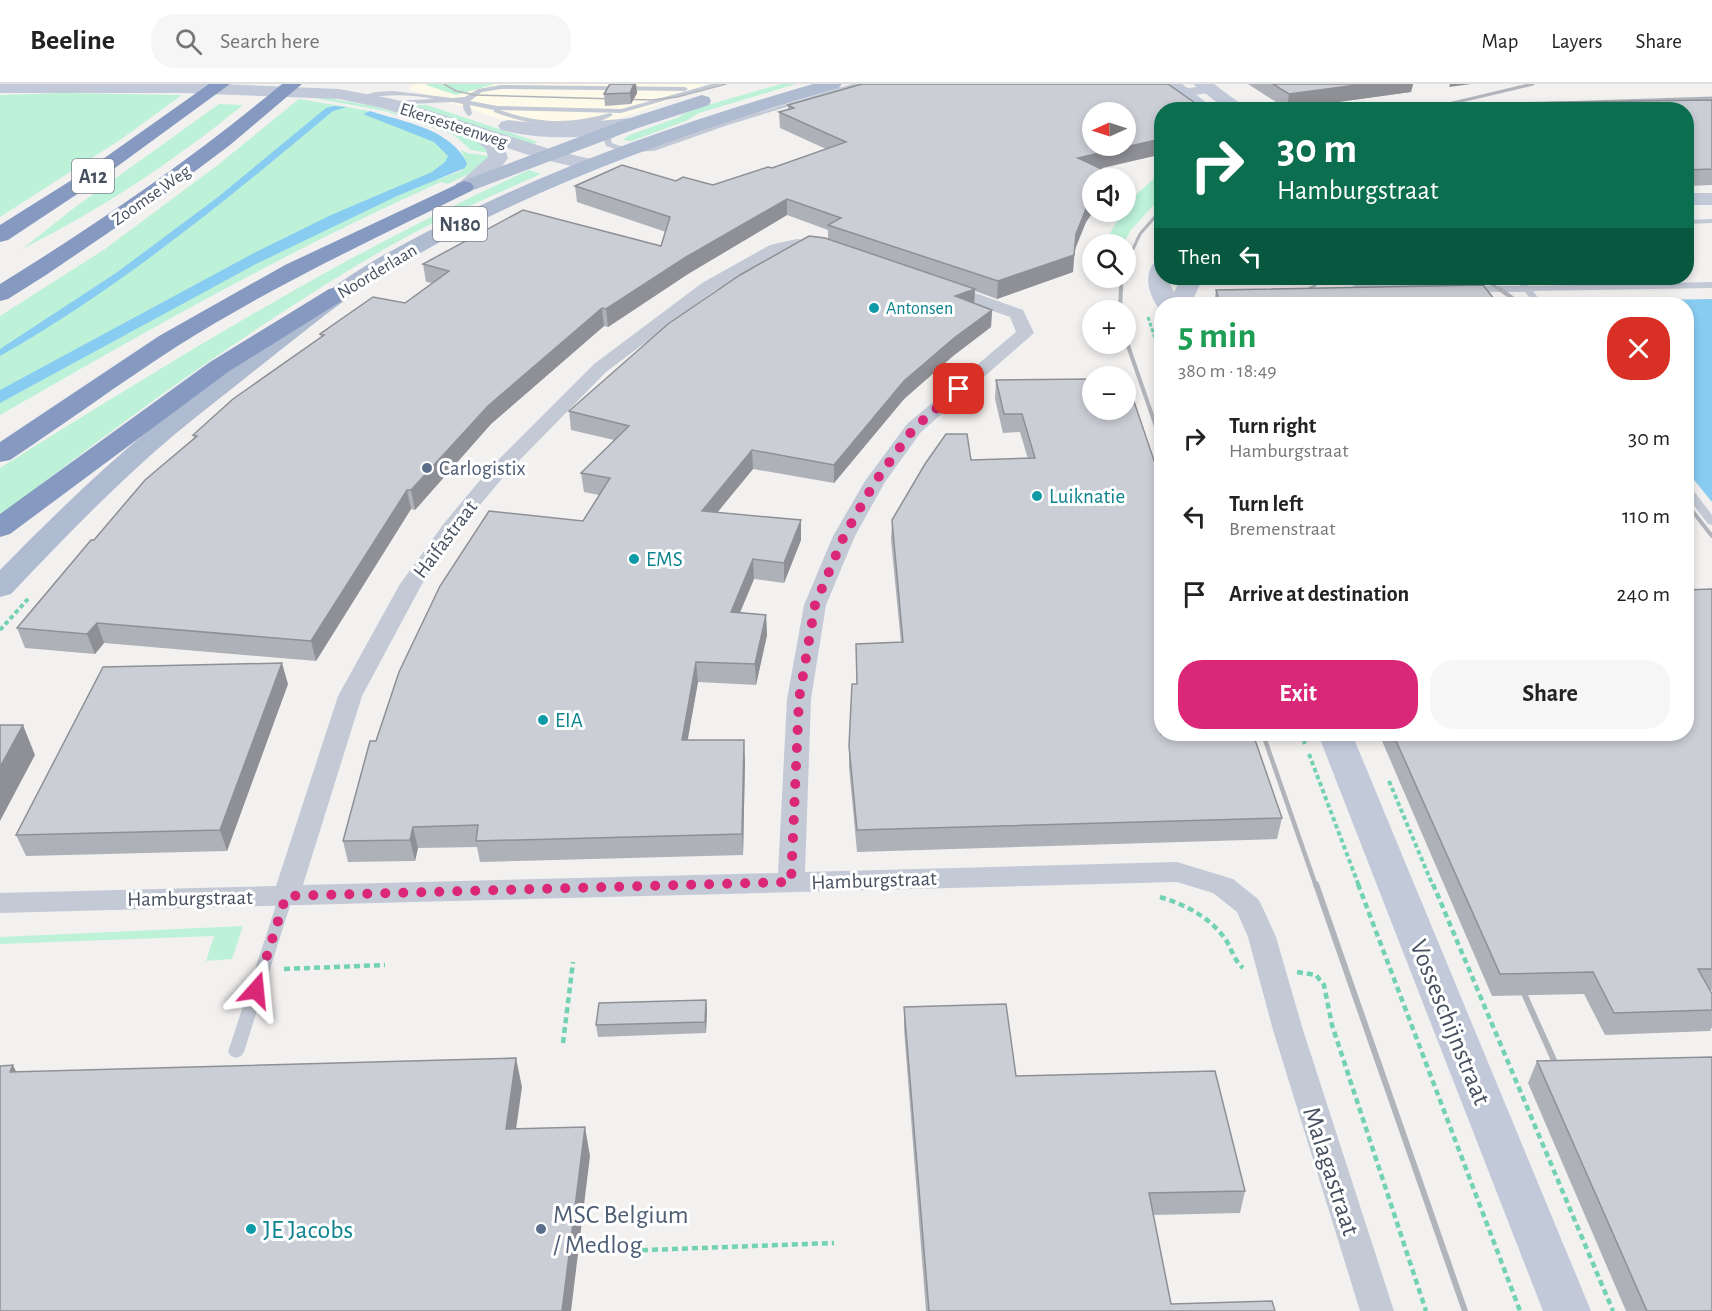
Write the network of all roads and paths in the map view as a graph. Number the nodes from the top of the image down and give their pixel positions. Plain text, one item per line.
1 (221, 84) edge
2 (283, 84) edge
3 (293, 84) edge
4 (719, 84) edge
5 (859, 84) edge
6 (829, 85) edge
7 (1206, 86) edge
8 (0, 88) edge
9 (1176, 88) edge
10 (699, 89) junction
11 (642, 90) junction
12 (738, 90) dead end
13 (382, 95) junction
14 (657, 100) junction
15 (1196, 102) edge
16 (1229, 102) edge
17 (473, 106) junction
18 (674, 110) junction
19 (610, 116) junction
20 (630, 117) junction
21 (505, 118) junction
22 (601, 118) junction
23 (477, 133) junction
24 (625, 150) junction
25 (556, 151) junction
26 (588, 164) junction
27 (464, 187) junction
28 (1694, 199) edge
29 (1712, 199) edge
30 (1694, 222) edge
31 (1712, 222) edge
32 (0, 235) edge
33 (840, 251) edge
34 (928, 283) edge
35 (1418, 285) edge
36 (1451, 285) edge
37 (1480, 285) edge
38 (1524, 285) edge
39 (1712, 285) edge
40 (1342, 288) edge
41 (1527, 289) junction
42 (1484, 290) junction
43 (0, 294) edge
44 (337, 294) junction
45 (1533, 297) edge
46 (168, 340) junction
47 (0, 430) edge
48 (0, 454) edge
49 (1694, 499) edge
50 (1712, 522) edge
51 (0, 528) edge
52 (0, 588) edge
53 (29, 597) dead end
54 (0, 630) edge
55 (1304, 741) edge
56 (1338, 741) edge
57 (1387, 777) dead end
58 (791, 882) junction
59 (286, 896) junction
60 (1157, 897) dead end
61 (0, 903) edge
62 (573, 962) dead end
63 (385, 965) dead end
64 (263, 969) junction
65 (1272, 973) junction
66 (1288, 1030) joint
67 (563, 1043) dead end
68 (236, 1052) dead end
69 (834, 1243) dead end
70 (592, 1252) dead end
71 (1377, 1311) edge
72 (1426, 1311) edge
73 (1520, 1311) edge
74 (1567, 1311) edge
75 (1613, 1311) edge

1 - 32 highway, A12
2 - 13 main road, Ekersesteenweg
3 - 43 highway, Zoomse Weg / A12
4 - 10 lane
5 - 24 lane
6 - 24 main road, Noorderlaan / N180
7 - 9 street
7 - 16 main road
8 - 13 main road, Ekersesteenweg
9 - 15 main road
10 - 11 lane
10 - 14 lane
11 - 14 lane
11 - 17 lane
12 - 18 main road, Noorderlaan / N180
13 - 17 main road, Ekersesteenweg
13 - 17 lane
13 - 23 main road, Ekersesteenweg
14 - 18 lane
14 - 20 lane
17 - 20 lane
17 - 21 main road, Ekersesteenweg
18 - 20 main road, Noorderlaan / N180
19 - 20 lane
19 - 21 lane
19 - 22 lane
20 - 21 main road
20 - 24 lane
20 - 25 main road, Noorderlaan / N180
21 - 22 lane
21 - 22 lane
21 - 25 main road, Ekersesteenweg
23 - 25 main road, Ekersesteenweg
23 - 27 main road
24 - 26 main road, Noorderlaan / N180
25 - 26 main road, Ekersesteenweg
25 - 27 main road, Noorderlaan / N180
26 - 44 main road, Noorderlaan / N180
27 - 46 highway, Noorderlaan / N180
28 - 29 main road
30 - 31 lane
33 - 59 street, Haïfastraat
34 - 58 street
35 - 40 lane
36 - 42 lane
37 - 42 lane
38 - 41 lane
39 - 41 lane
41 - 42 lane
41 - 45 lane
44 - 51 highway
44 - 52 main road, Noorderlaan / N180
46 - 47 highway
46 - 48 highway, Noorderlaan / N180
49 - 50 lane
53 - 54 path
55 - 73 path
56 - 74 main road, Vosseschijnstraat
57 - 75 path
58 - 59 street, Hamburgstraat
58 - 65 street, Hamburgstraat
59 - 61 street, Hamburgstraat
59 - 64 lane
60 - 65 path
62 - 67 path
63 - 64 path
64 - 68 lane
65 - 66 street, Hamburgstraat
65 - 72 path
66 - 71 street, Malagastraat
69 - 70 path

